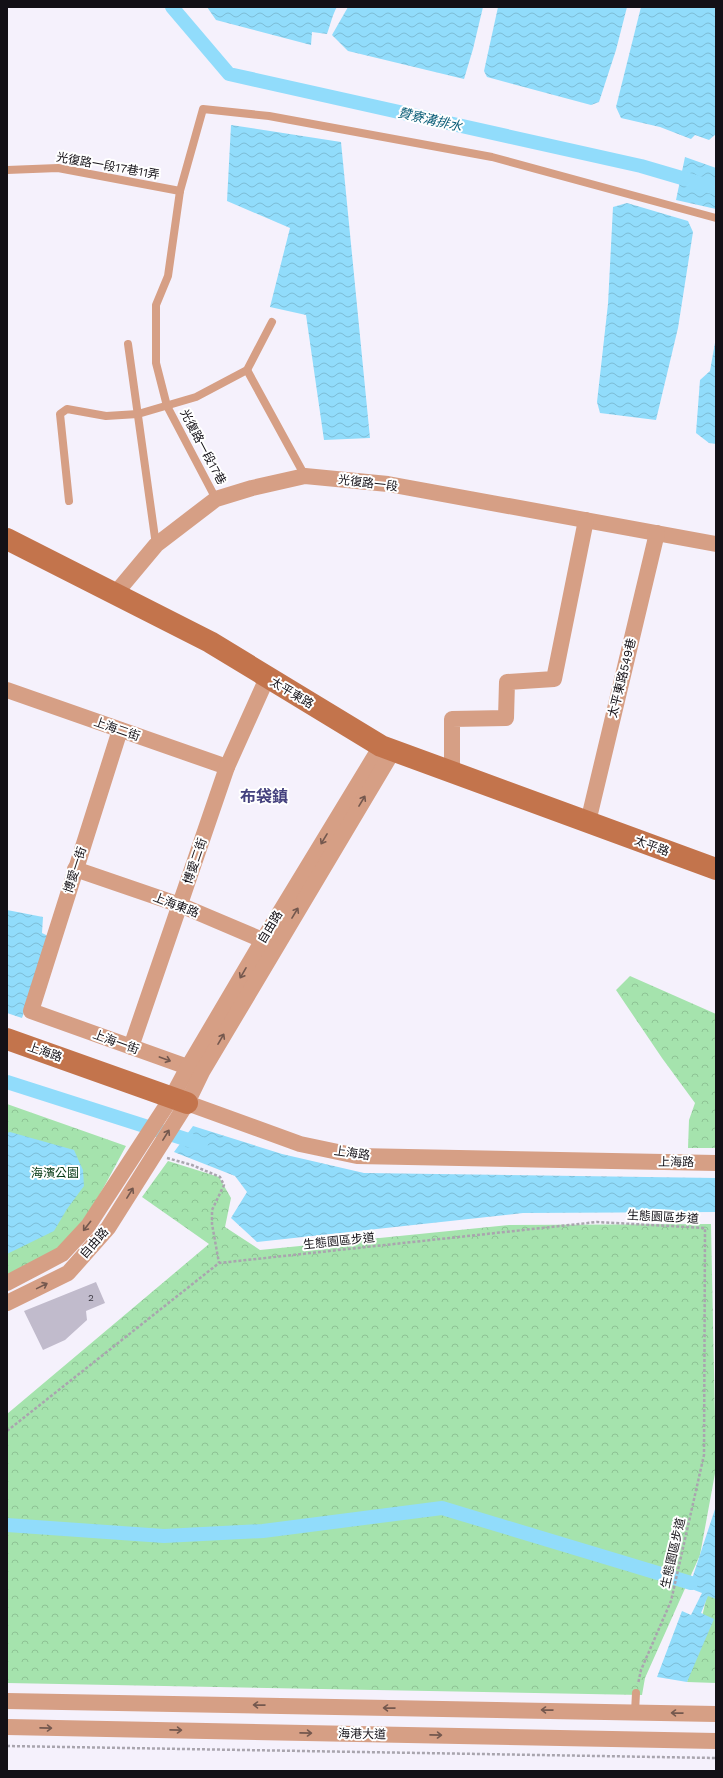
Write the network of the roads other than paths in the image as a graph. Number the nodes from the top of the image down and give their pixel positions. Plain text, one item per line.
1 (7, 170) edge
2 (180, 191) junction
3 (716, 218) edge
4 (272, 322) dead end
5 (128, 344) dead end
6 (247, 370) junction
7 (167, 406) junction
8 (138, 414) junction
9 (305, 476) junction
10 (216, 499) junction
11 (69, 501) dead end
12 (586, 520) junction
13 (657, 533) junction
14 (7, 539) edge
15 (716, 544) edge
16 (156, 545) junction
17 (115, 594) junction
18 (267, 678) junction
19 (7, 690) edge
20 (120, 730) junction
21 (387, 748) junction
22 (227, 768) junction
23 (452, 772) junction
24 (588, 822) junction
25 (75, 869) junction
26 (716, 869) edge
27 (180, 906) junction
28 (269, 943) junction
29 (31, 1011) joint
30 (7, 1039) edge
31 (137, 1049) junction
32 (195, 1070) junction
33 (175, 1107) junction
34 (716, 1163) edge
35 (7, 1283) edge
36 (7, 1303) edge
37 (636, 1693) road end
38 (7, 1701) edge
39 (635, 1712) junction
40 (716, 1714) edge
41 (7, 1727) edge
42 (716, 1740) edge

1 - 2 lane, 光復路一段17巷11弄
2 - 3 lane, 光復路一段17巷
2 - 7 lane, 光復路一段17巷
4 - 6 lane
5 - 8 lane
6 - 7 lane
6 - 9 lane
7 - 8 lane
7 - 10 lane, 光復路一段17巷
8 - 11 lane
8 - 16 lane
9 - 10 street, 光復路一段
9 - 12 street, 光復路一段
10 - 16 street, 光復路一段
12 - 13 street, 光復路一段
12 - 23 street
13 - 15 street, 光復路一段
13 - 24 street, 太平東路549巷
14 - 17 main road, 太平東路
16 - 17 street, 光復路一段
17 - 18 main road, 太平東路
18 - 21 main road, 太平東路
18 - 22 street, 博愛二街
19 - 20 street, 上海二街
20 - 22 street, 上海二街
20 - 25 street, 博愛一街
21 - 23 main road, 太平東路
21 - 28 street, 自由路
22 - 27 street, 博愛二街
23 - 24 main road, 太平東路
24 - 26 main road, 太平路
25 - 27 street, 上海東路
25 - 29 street, 博愛一街
27 - 28 street, 上海東路
27 - 31 street, 博愛二街
28 - 32 street, 自由路
29 - 31 street, 上海一街
30 - 33 main road, 上海路
31 -> 32 street, 上海一街
32 - 33 street, 自由路
33 - 34 street, 上海路
33 -> 35 street, 自由路
36 -> 33 street, 自由路
37 - 39 lane
39 -> 38 street
40 -> 39 street
41 -> 42 street, 海港大道

